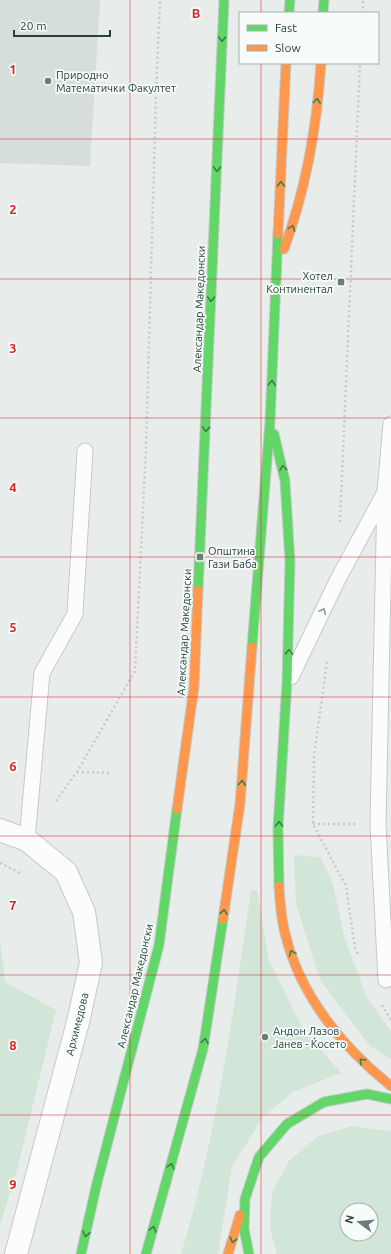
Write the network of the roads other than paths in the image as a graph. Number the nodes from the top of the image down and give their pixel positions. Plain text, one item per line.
1 (224, 0) edge
2 (290, 0) edge
3 (324, 0) edge
4 (289, 12) edge
5 (323, 12) edge
6 (286, 64) edge
7 (321, 64) edge
8 (278, 265) junction
9 (270, 422) junction
10 (391, 424) edge
11 (84, 451) dead end
12 (388, 492) edge
13 (287, 684) junction
14 (0, 830) edge
15 (27, 840) junction
16 (386, 980) dead end
17 (391, 1086) edge
18 (391, 1099) edge
19 (96, 1187) junction
20 (245, 1199) junction
21 (76, 1234) dead end
22 (16, 1254) edge
23 (81, 1254) edge
24 (146, 1254) edge
25 (228, 1254) edge
26 (249, 1254) edge

1 -> 19 street, Александар Македонски
2 - 4 street
3 - 5 street
8 -> 6 street
8 -> 7 street
9 -> 8 street
13 -> 9 street
24 -> 9 street
10 - 12 lane
11 - 15 lane
13 -> 12 lane
12 - 16 lane
17 -> 13 street
14 - 15 street, Архимедова
15 - 22 street, Архимедова
18 - 20 street
19 - 21 street
19 -> 23 street, Александар Македонски
20 -> 25 street
20 - 26 street

